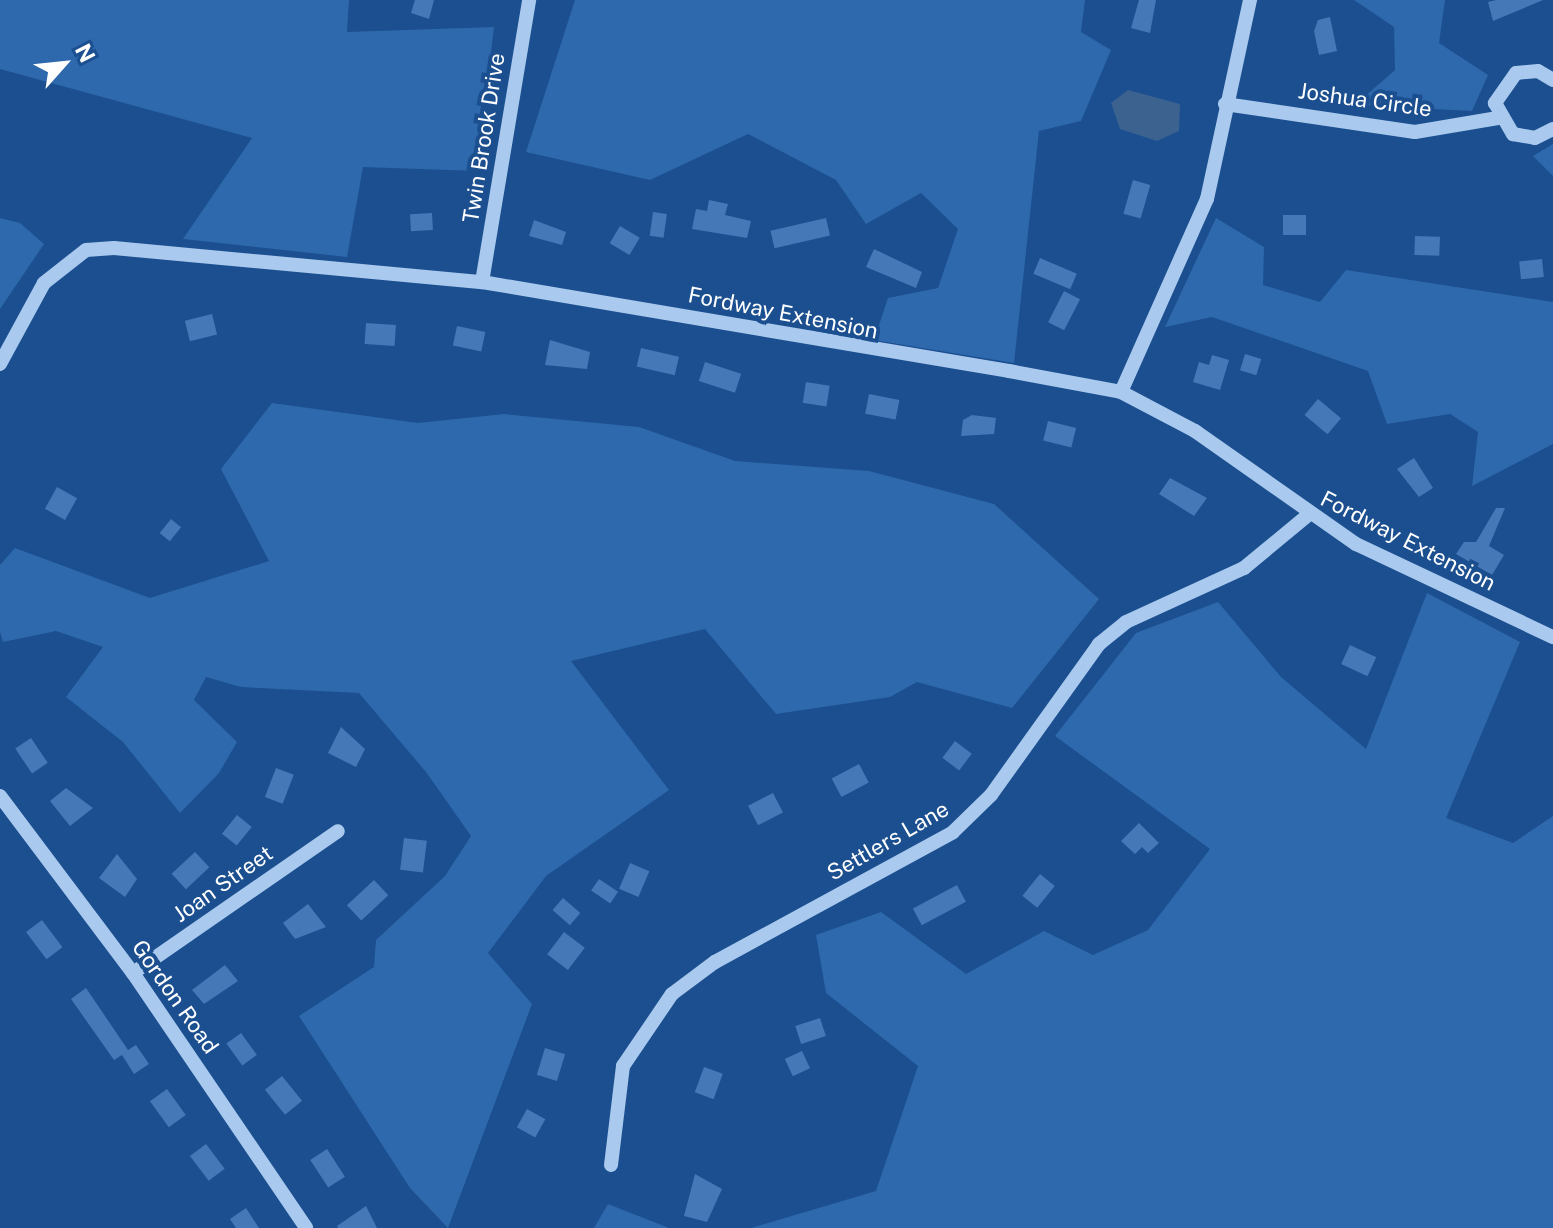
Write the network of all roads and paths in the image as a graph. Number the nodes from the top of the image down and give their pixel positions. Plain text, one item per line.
1 (529, 0) edge
2 (1250, 0) edge
3 (1553, 80) edge
4 (1225, 104) junction
5 (1498, 118) junction
6 (1553, 129) edge
7 (482, 282) junction
8 (0, 364) edge
9 (1121, 392) junction
10 (1308, 515) junction
11 (1553, 637) edge
12 (0, 796) edge
13 (338, 831) dead end
14 (133, 973) junction
15 (611, 1165) dead end
16 (306, 1228) edge

1 - 7 street, Twin Brook Drive
2 - 4 street
3 - 5 street
4 - 5 street, Joshua Circle
4 - 9 street
5 - 6 street
7 - 8 street, Fordway Extension
7 - 9 street, Fordway Extension
9 - 10 street, Fordway Extension
10 - 11 street, Fordway Extension
10 - 15 street, Settlers Lane
12 - 14 street, Gordon Road
13 - 14 street, Joan Street
14 - 16 street, Gordon Road

